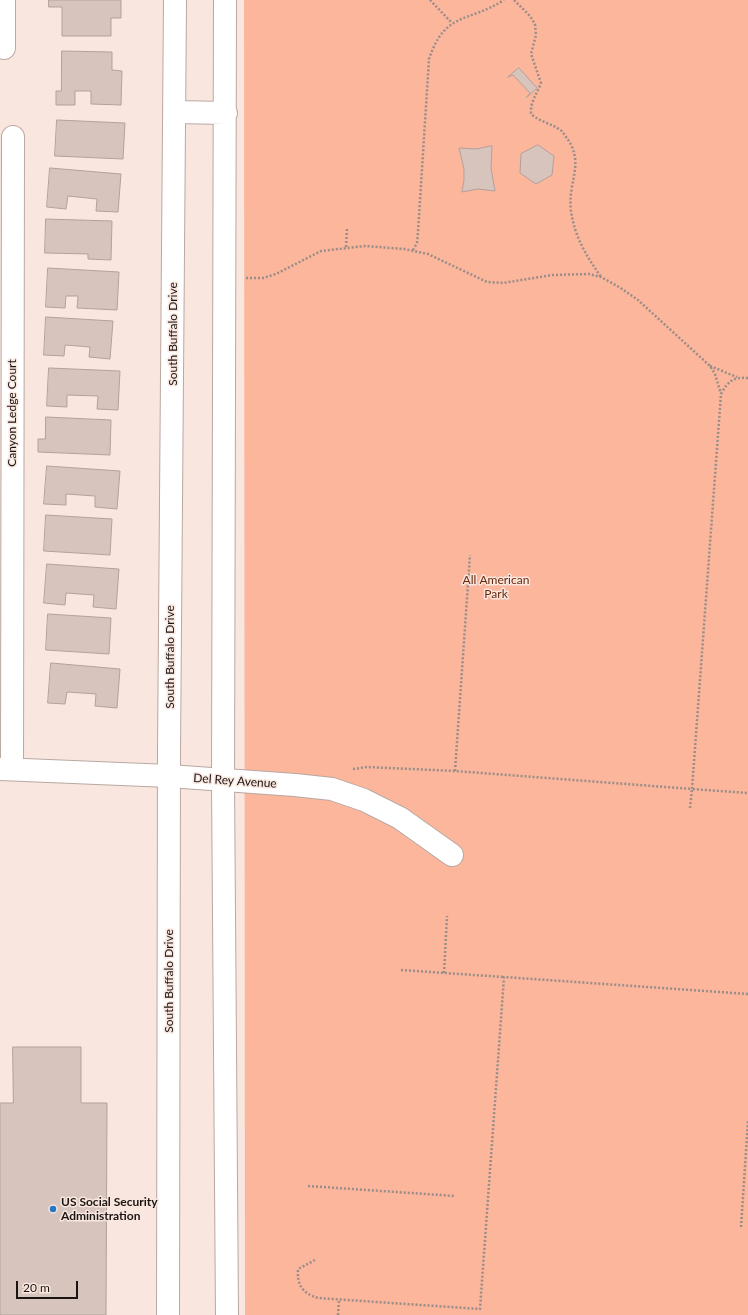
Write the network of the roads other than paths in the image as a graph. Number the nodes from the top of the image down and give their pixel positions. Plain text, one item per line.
1 (4, 0) edge
2 (175, 0) edge
3 (225, 0) edge
4 (4, 48) dead end
5 (175, 112) junction
6 (226, 114) junction
7 (13, 137) dead end
8 (6, 692) edge
9 (6, 769) edge
10 (169, 776) junction
11 (223, 781) junction
12 (452, 855) dead end
13 (168, 1315) edge
14 (227, 1315) edge

1 - 4 main road
2 - 5 main road, South Buffalo Drive
3 - 6 main road
5 - 6 main road
5 - 10 main road, South Buffalo Drive
6 - 11 main road
7 - 8 main road, Canyon Ledge Court
8 - 9 main road, Canyon Ledge Court
9 - 10 main road, Del Rey Avenue
10 - 11 main road, Del Rey Avenue
10 - 13 main road, South Buffalo Drive
11 - 12 main road, Del Rey Avenue
11 - 14 main road

